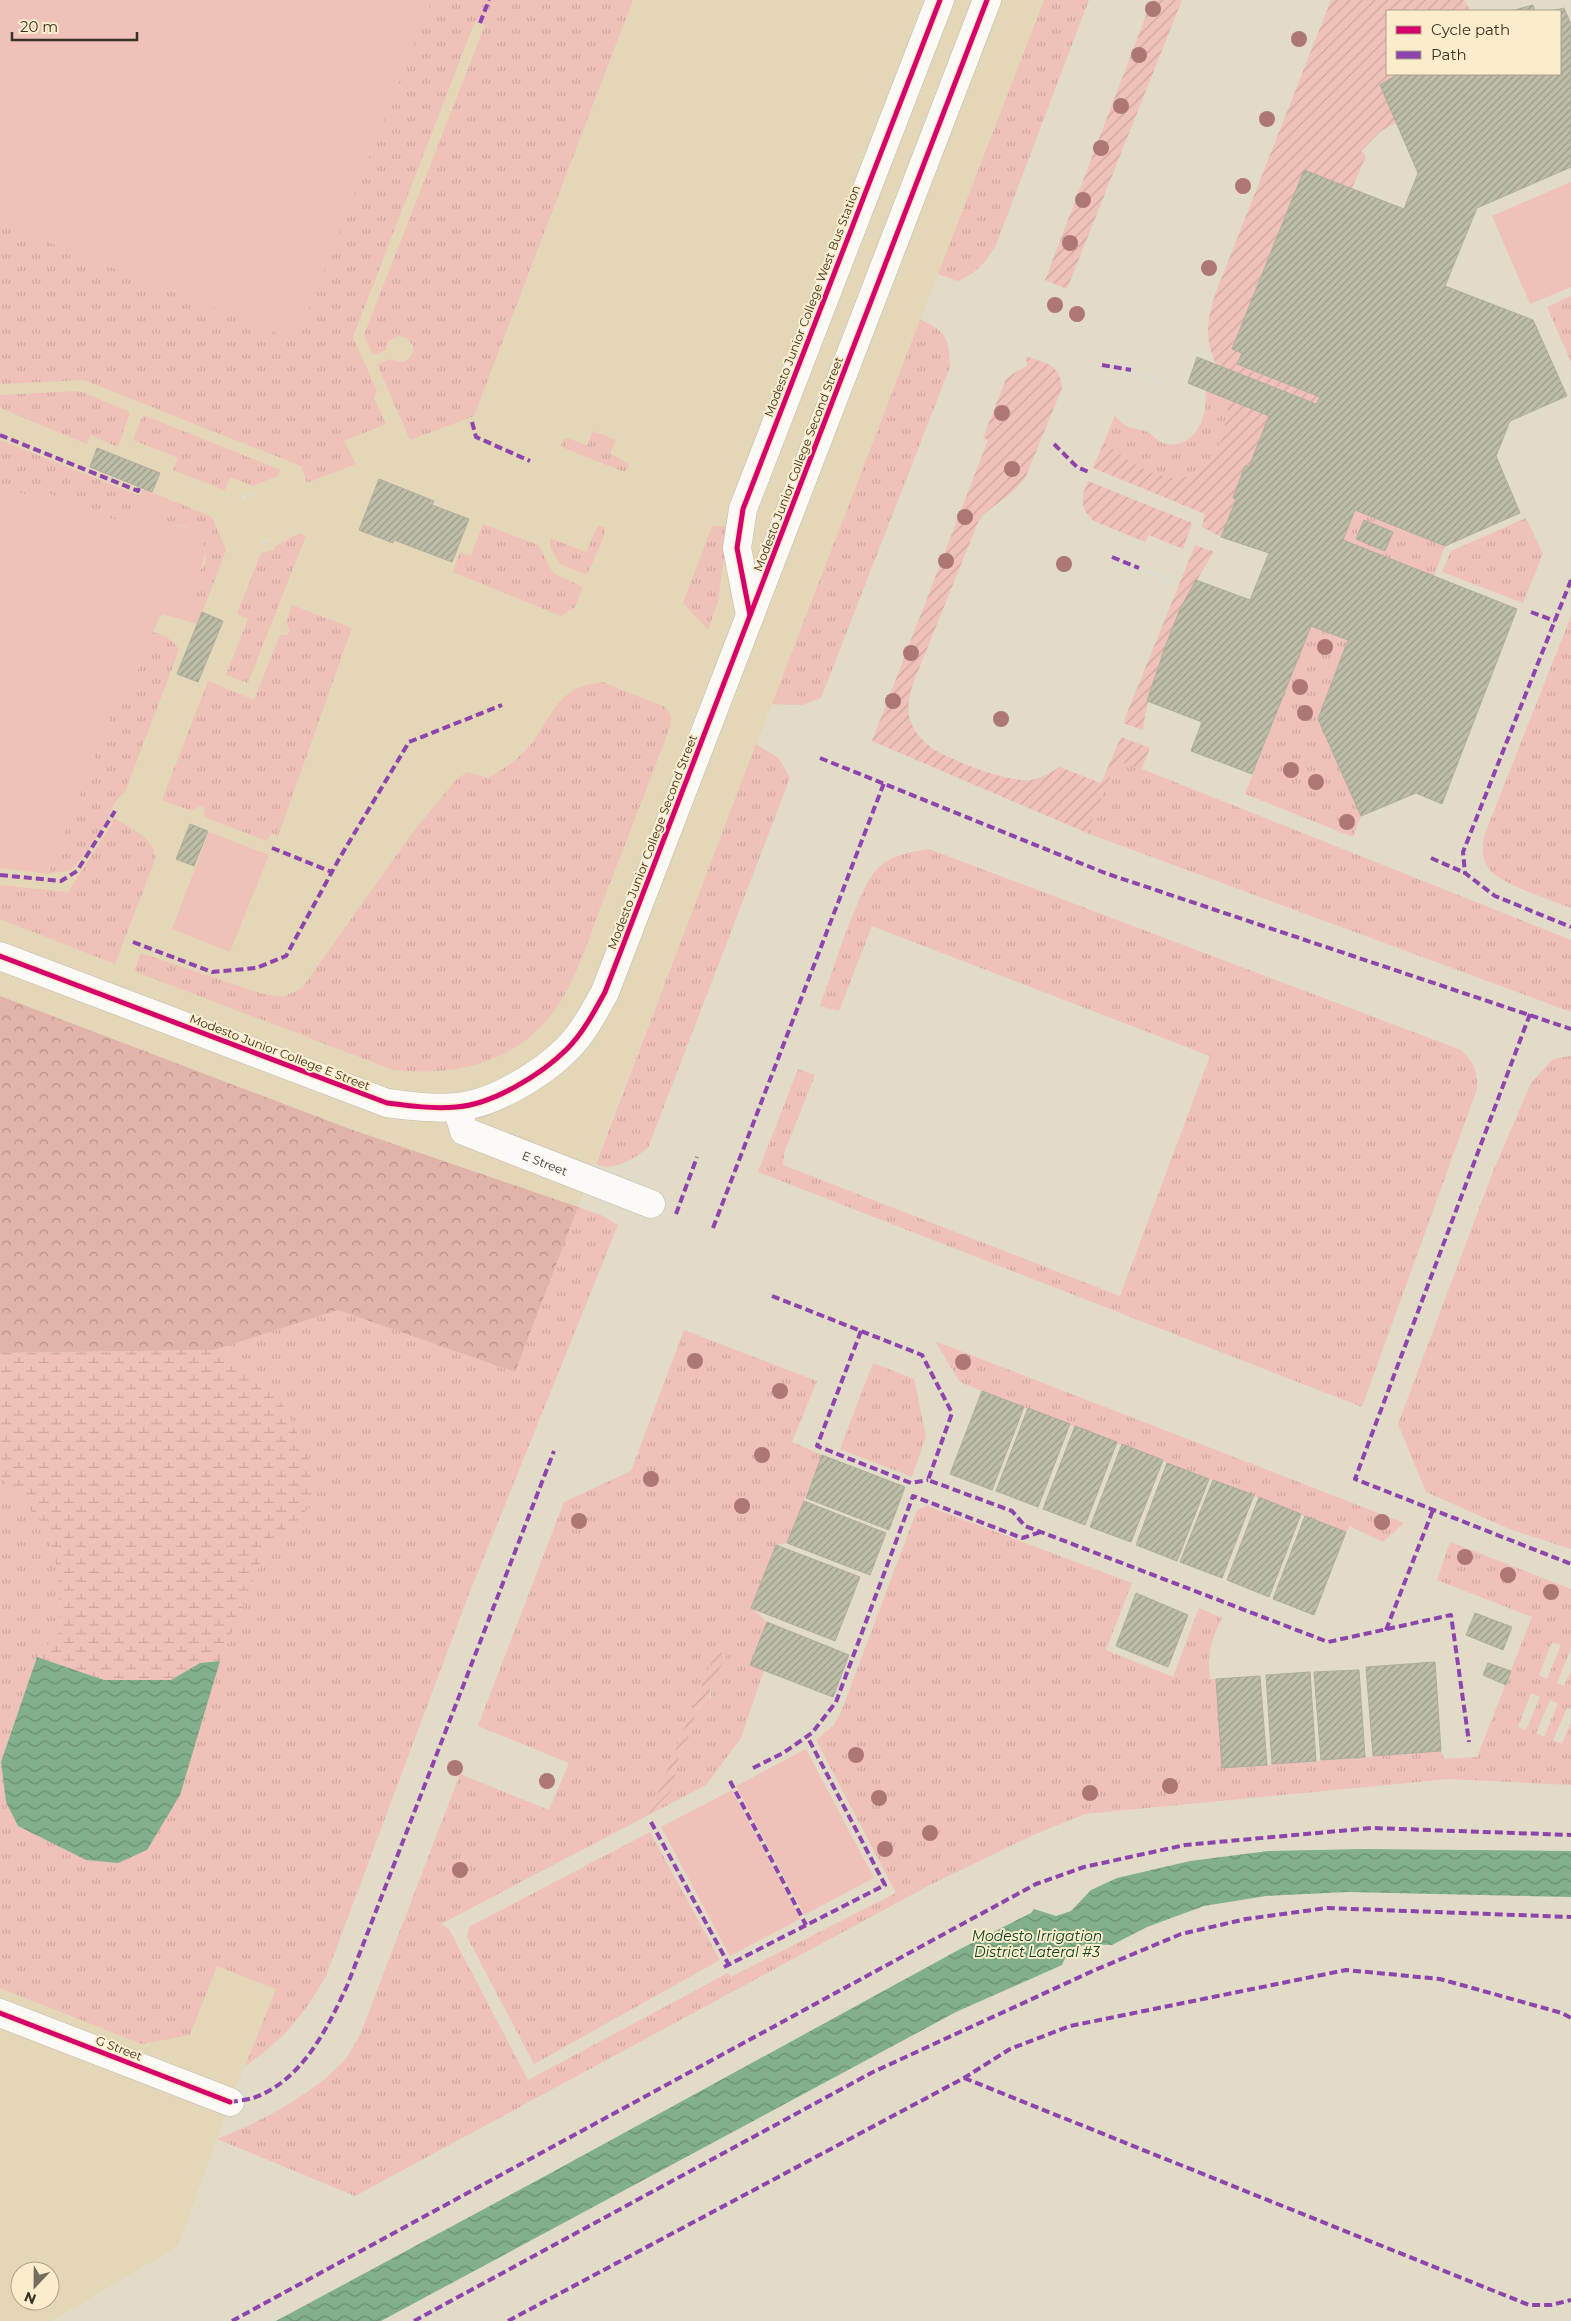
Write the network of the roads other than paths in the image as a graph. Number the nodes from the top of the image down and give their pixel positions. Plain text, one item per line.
1 (940, 0) edge
2 (987, 0) edge
3 (750, 616) junction
4 (0, 956) edge
5 (465, 1105) junction
6 (651, 1204) dead end
7 (0, 2013) edge
8 (230, 2102) dead end

1 - 3 street, Modesto Junior College West Bus Station
2 - 3 street, Modesto Junior College Second Street
3 - 5 street, Modesto Junior College Second Street
4 - 5 street, Modesto Junior College E Street
5 - 6 street, E Street
7 - 8 street, G Street

